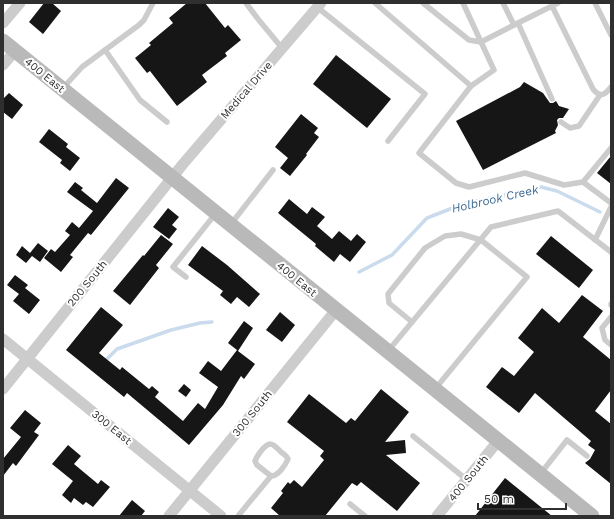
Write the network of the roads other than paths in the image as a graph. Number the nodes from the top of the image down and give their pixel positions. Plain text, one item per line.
1 (20, 3) edge
2 (153, 3) edge
3 (246, 3) edge
4 (375, 3) edge
5 (423, 3) edge
6 (463, 3) edge
7 (503, 3) edge
8 (595, 3) edge
9 (555, 4) edge
10 (319, 5) edge
11 (3, 23) edge
12 (516, 24) junction
13 (611, 35) edge
14 (481, 42) junction
15 (9, 46) edge
16 (282, 48) junction
17 (105, 50) junction
18 (3, 65) edge
19 (471, 86) junction
20 (611, 87) edge
21 (63, 89) junction
22 (600, 95) junction
23 (552, 99) dead end
24 (167, 122) dead end
25 (560, 122) dead end
26 (388, 141) dead end
27 (611, 148) edge
28 (273, 170) dead end
29 (172, 178) junction
30 (583, 182) junction
31 (611, 203) edge
32 (611, 207) edge
33 (216, 213) junction
34 (230, 225) junction
35 (481, 240) junction
36 (595, 240) junction
37 (611, 252) edge
38 (186, 277) dead end
39 (336, 310) junction
40 (611, 317) edge
41 (412, 322) junction
42 (3, 339) edge
43 (611, 345) edge
44 (388, 352) junction
45 (27, 359) junction
46 (3, 389) edge
47 (435, 389) junction
48 (413, 436) dead end
49 (498, 441) junction
50 (587, 456) dead end
51 (540, 474) junction
52 (271, 476) junction
53 (467, 480) junction
54 (190, 490) junction
55 (350, 504) dead end
56 (169, 516) edge
57 (221, 516) edge
58 (238, 516) edge
59 (365, 516) edge
60 (437, 516) edge
61 (592, 516) edge

1 - 11 street
2 - 17 lane
3 - 16 lane
4 - 19 lane
5 - 14 lane
6 - 14 lane
7 - 12 lane
8 - 13 lane
9 - 12 lane
9 - 22 lane
10 - 16 street, Medical Drive
10 - 26 lane
12 - 14 lane
12 - 23 lane
14 - 19 lane
15 - 18 street
15 - 21 main road, 400 East
16 - 29 street, Medical Drive
17 - 21 lane
17 - 24 lane
19 - 30 lane
20 - 22 lane
21 - 29 main road, 400 East
22 - 25 lane
27 - 30 lane
28 - 34 lane
29 - 33 main road, 400 East
29 - 45 street, 200 South
30 - 31 lane
32 - 36 lane
33 - 34 main road, 400 East
33 - 38 lane
34 - 39 main road, 400 East
35 - 36 lane
35 - 41 lane
35 - 41 lane
35 - 47 lane
36 - 37 lane
39 - 44 main road, 400 East
39 - 54 street, 300 South
40 - 43 lane
41 - 44 lane
42 - 45 street, 300 East
44 - 47 main road, 400 East
45 - 46 street, 200 South
45 - 54 street, 300 East
47 - 49 main road, 400 East
48 - 53 lane
49 - 51 main road, 400 East
49 - 53 street, 400 South
50 - 51 lane
51 - 61 main road, 400 East
52 - 52 lane
52 - 58 lane
53 - 60 street, 400 South
54 - 56 street, 300 South
54 - 57 street, 300 East
55 - 59 lane

